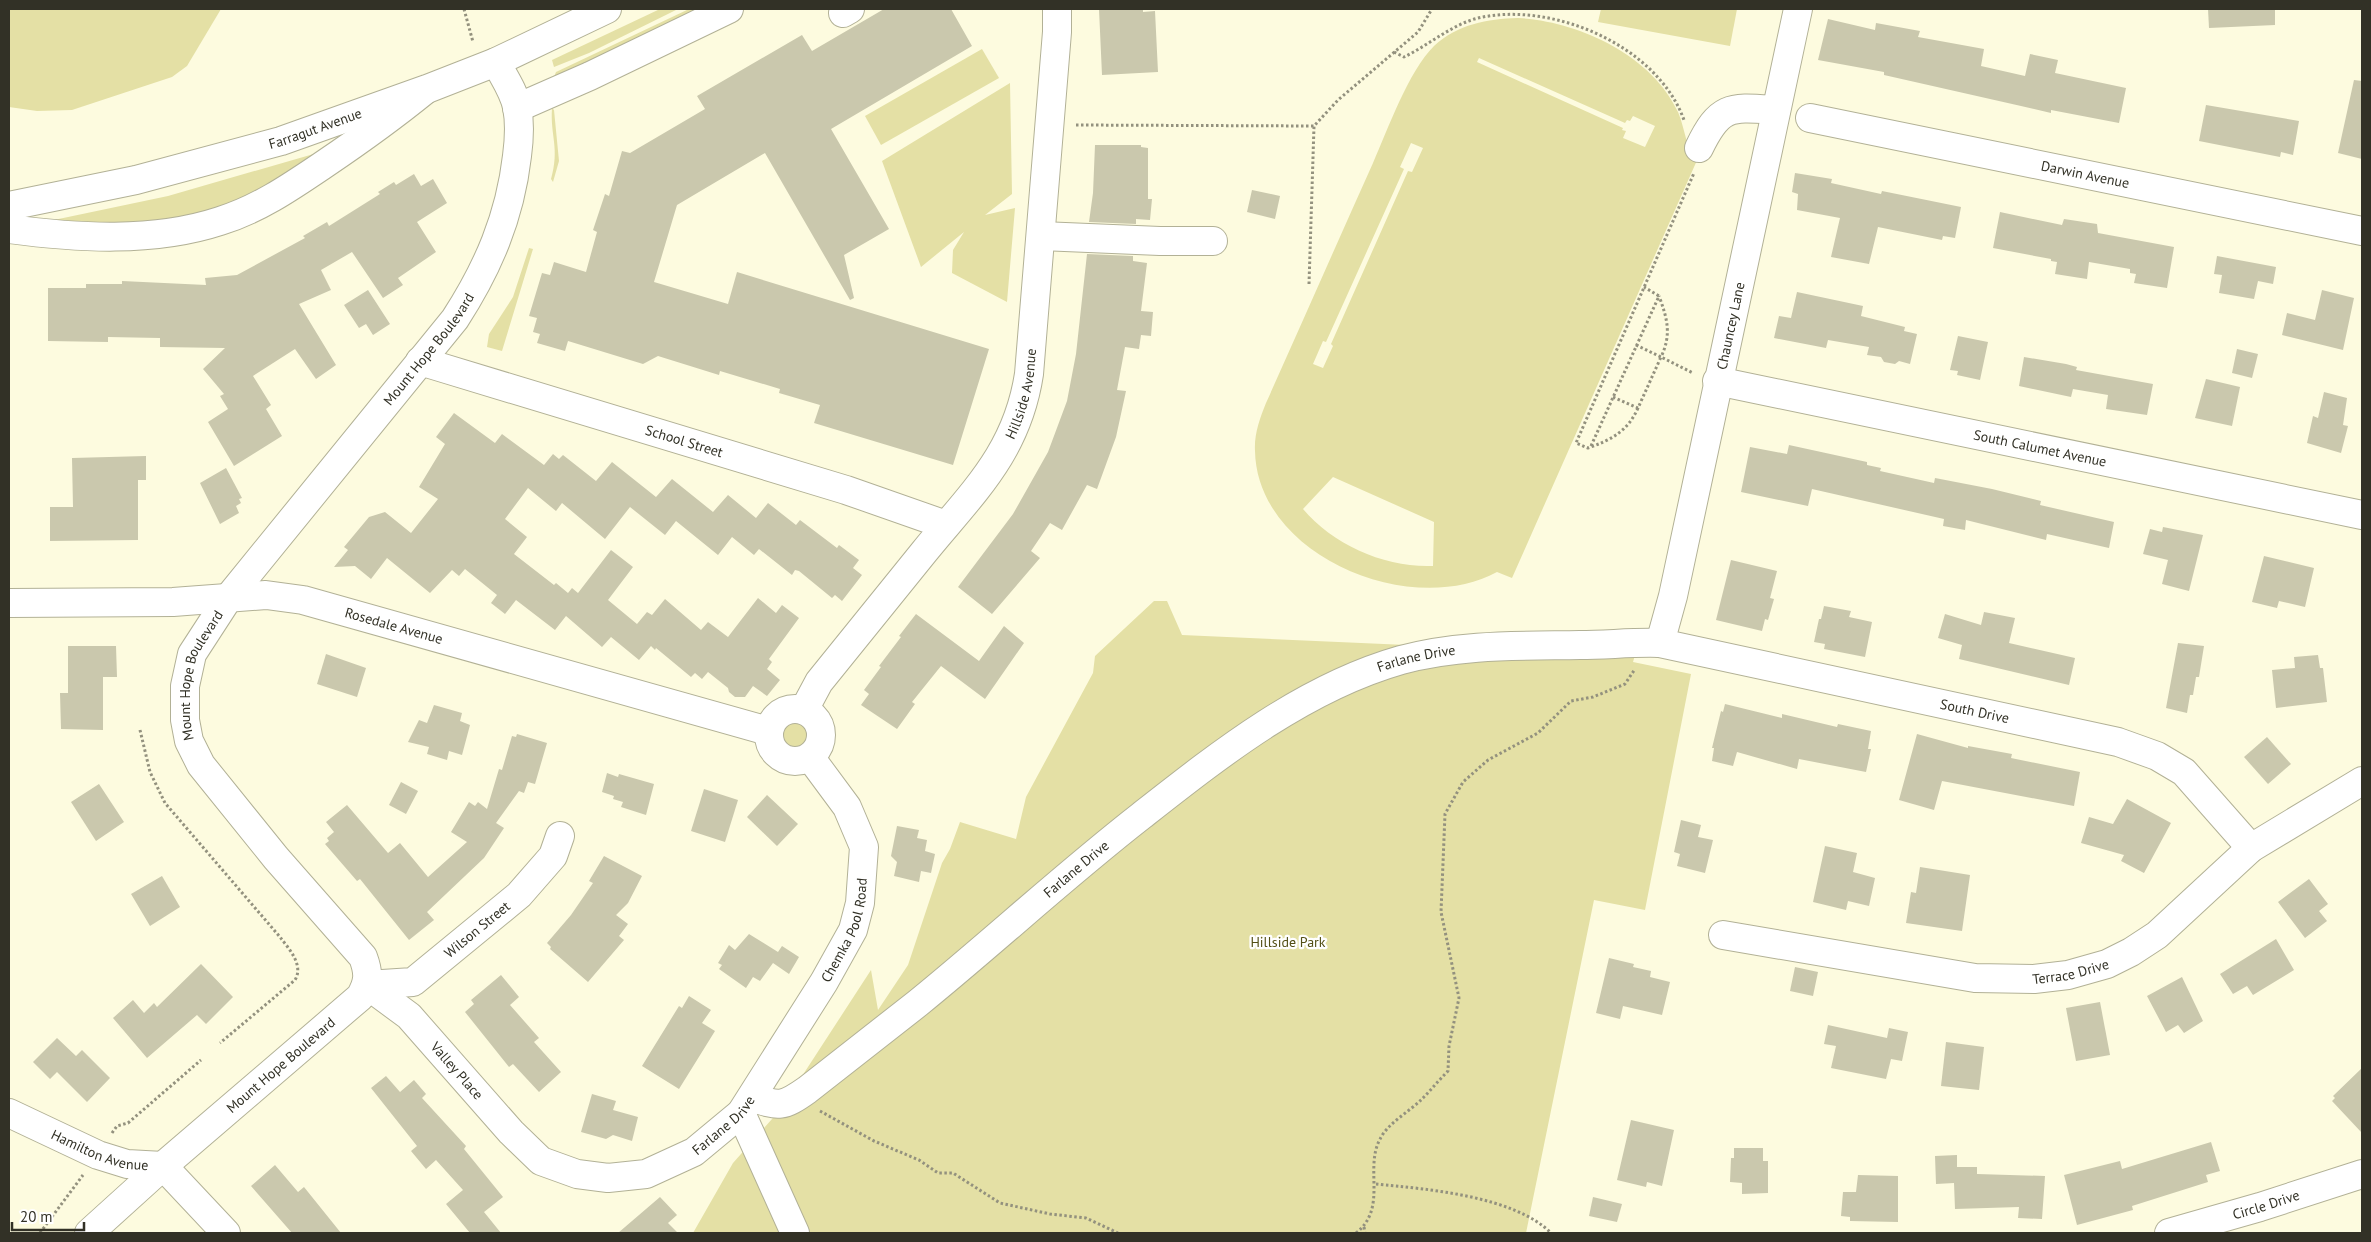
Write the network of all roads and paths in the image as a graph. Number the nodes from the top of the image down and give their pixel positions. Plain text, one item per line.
1 (464, 9) edge
2 (607, 9) edge
3 (729, 9) edge
4 (1058, 9) edge
5 (1432, 9) edge
6 (1798, 9) edge
7 (472, 42) dead end
8 (1394, 52) junction
9 (496, 62) junction
10 (427, 89) junction
11 (517, 108) junction
12 (1776, 110) junction
13 (1810, 118) dead end
14 (1070, 125) dead end
15 (1314, 126) junction
16 (1699, 147) junction
17 (9, 206) edge
18 (9, 229) edge
19 (2362, 231) edge
20 (1041, 236) junction
21 (1213, 241) dead end
22 (1309, 284) dead end
23 (1644, 288) junction
24 (1658, 296) junction
25 (1636, 345) junction
26 (1661, 357) junction
27 (420, 361) junction
28 (1708, 378) junction
29 (1613, 398) junction
30 (1638, 408) junction
31 (1591, 447) junction
32 (2362, 515) edge
33 (946, 525) junction
34 (229, 597) junction
35 (9, 603) edge
36 (1652, 642) junction
37 (804, 710) junction
38 (140, 730) dead end
39 (768, 731) junction
40 (810, 757) junction
41 (2362, 781) edge
42 (560, 836) dead end
43 (2252, 848) junction
44 (1723, 935) dead end
45 (367, 986) junction
46 (220, 1043) dead end
47 (201, 1060) dead end
48 (795, 1099) junction
49 (746, 1105) junction
50 (9, 1113) edge
51 (109, 1138) dead end
52 (541, 1161) joint
53 (163, 1166) junction
54 (86, 1171) dead end
55 (2362, 1174) edge
56 (1376, 1184) junction
57 (1364, 1228) junction
58 (40, 1233) edge
59 (89, 1233) edge
60 (226, 1233) edge
61 (795, 1233) edge
62 (1118, 1233) edge
63 (1356, 1233) edge
64 (1365, 1233) edge
65 (1550, 1233) edge
66 (2169, 1233) edge

1 - 7 path
2 - 9 street, Farragut Avenue
3 - 11 street
4 - 20 street, Hillside Avenue
5 - 8 path
6 - 12 street, Chauncey Lane
8 - 15 path
8 - 16 path
9 - 10 street, Farragut Avenue
9 - 11 street, Mount Hope Boulevard
10 - 17 street, Farragut Avenue
10 - 18 street
11 - 27 street, Mount Hope Boulevard
12 - 16 street
12 - 28 street, Chauncey Lane
13 - 19 street, Darwin Avenue
14 - 15 path
15 - 22 path
16 - 23 path
20 - 21 street
20 - 33 street, Hillside Avenue
23 - 24 path
23 - 31 path
24 - 25 path
24 - 26 path
25 - 26 path
25 - 29 path
26 - 28 path
26 - 30 path
27 - 33 street, School Street
27 - 34 street, Mount Hope Boulevard
28 - 32 street, South Calumet Avenue
28 - 36 street, Chauncey Lane
29 - 30 path
29 - 31 path
30 - 31 path
33 - 37 street, Hillside Avenue
34 - 35 street, Rosedale Avenue
34 - 39 street, Rosedale Avenue
34 - 45 street, Mount Hope Boulevard
36 - 43 street, South Drive
36 - 48 street, Farlane Drive
36 - 56 path
37 - 39 street
37 - 40 street
38 - 46 path
39 - 40 street
40 - 49 street, Chemka Pool Road
41 - 43 street, Terrace Drive
42 - 45 street, Wilson Street
43 - 44 street, Terrace Drive
45 - 52 street, Valley Place
45 - 53 street, Mount Hope Boulevard
47 - 51 path
48 - 49 street, Farlane Drive
48 - 62 path
49 - 52 street, Farlane Drive
49 - 61 street
50 - 53 street, Hamilton Avenue
53 - 59 street, Mount Hope Boulevard
53 - 60 street, Hamilton Avenue
54 - 58 path
55 - 66 street, Circle Drive
56 - 57 path
56 - 65 path
57 - 63 path
57 - 64 path

